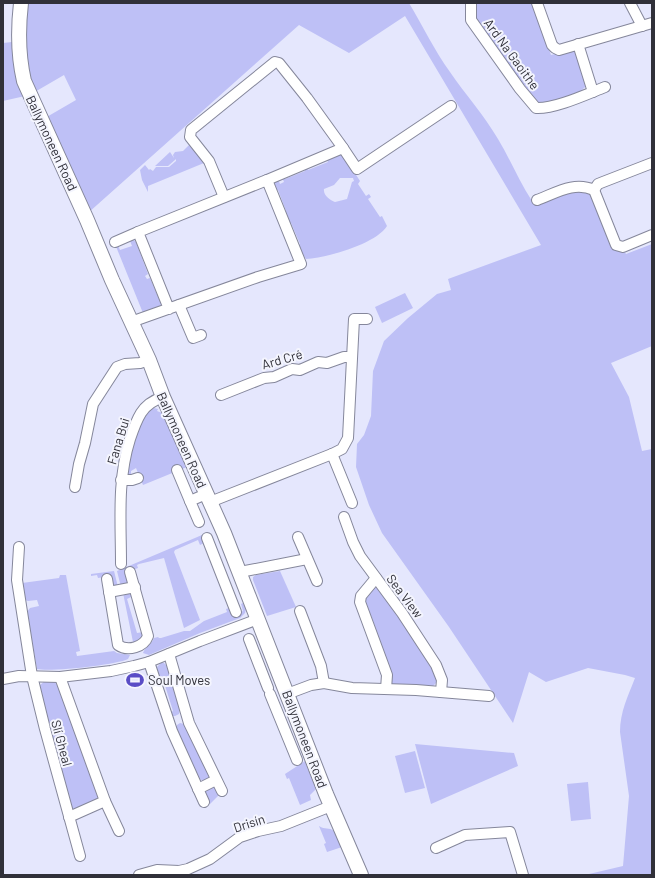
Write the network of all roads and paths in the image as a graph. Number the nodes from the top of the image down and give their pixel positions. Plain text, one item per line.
1 (21, 3) edge
2 (471, 3) edge
3 (537, 3) edge
4 (630, 3) edge
5 (647, 25) edge
6 (578, 44) junction
7 (605, 87) dead end
8 (593, 92) junction
9 (451, 106) dead end
10 (343, 148) junction
11 (652, 163) edge
12 (267, 180) junction
13 (594, 190) junction
14 (224, 197) junction
15 (537, 200) dead end
16 (138, 232) junction
17 (652, 235) edge
18 (115, 242) dead end
19 (179, 305) junction
20 (169, 309) junction
21 (367, 320) dead end
22 (131, 322) junction
23 (201, 335) dead end
24 (352, 357) junction
25 (149, 360) junction
26 (221, 395) dead end
27 (163, 397) junction
28 (332, 454) junction
29 (177, 470) dead end
30 (138, 478) dead end
31 (121, 480) junction
32 (75, 487) dead end
33 (359, 492) dead end
34 (208, 498) junction
35 (190, 501) junction
36 (344, 517) dead end
37 (198, 522) dead end
38 (298, 537) dead end
39 (207, 538) dead end
40 (19, 547) dead end
41 (307, 559) junction
42 (121, 564) dead end
43 (238, 568) junction
44 (220, 571) junction
45 (130, 572) dead end
46 (376, 578) junction
47 (107, 579) dead end
48 (317, 581) dead end
49 (134, 587) junction
50 (109, 592) junction
51 (300, 611) dead end
52 (236, 612) dead end
53 (258, 619) junction
54 (249, 639) dead end
55 (135, 648) junction
56 (169, 654) junction
57 (149, 662) junction
58 (139, 665) junction
59 (277, 667) junction
60 (262, 673) junction
61 (32, 676) junction
62 (60, 677) junction
63 (3, 679) edge
64 (324, 683) junction
65 (386, 689) junction
66 (441, 692) junction
67 (287, 694) junction
68 (489, 696) dead end
69 (186, 716) junction
70 (169, 723) junction
71 (298, 723) junction
72 (285, 728) junction
73 (297, 760) dead end
74 (216, 780) junction
75 (198, 789) junction
76 (222, 791) dead end
77 (105, 800) junction
78 (204, 802) dead end
79 (331, 806) junction
80 (69, 817) junction
81 (119, 831) dead end
82 (436, 848) dead end
83 (80, 856) dead end
84 (180, 873) edge
85 (139, 875) edge
86 (361, 875) edge
87 (522, 875) edge

1 - 22 street, Ballymoneen Road
2 - 8 street, Ard Na Gaoithe
3 - 6 street
4 - 5 street
5 - 6 street
6 - 8 street
7 - 8 street, Ard Na Gaoithe
9 - 10 street
10 - 12 street
10 - 14 street
11 - 13 street
12 - 14 street
12 - 19 street
13 - 15 street
13 - 17 street
14 - 16 street
16 - 18 street
16 - 20 street
19 - 20 street
19 - 23 street
20 - 22 street
21 - 24 street
22 - 25 street, Ballymoneen Road
24 - 26 street, Ard Cré
24 - 28 street
25 - 27 street, Ballymoneen Road
25 - 32 street
27 - 31 street, Fana Bui
27 - 34 street, Ballymoneen Road
28 - 33 street
28 - 34 street
29 - 35 street
30 - 31 street, Fana Bui
31 - 42 street, Fana Bui
34 - 35 street
34 - 43 street, Ballymoneen Road
35 - 37 street
36 - 46 street, Sea View
38 - 41 street
39 - 44 street
40 - 61 street, Slí Gheal
41 - 43 street
41 - 48 street
43 - 44 street
43 - 53 street, Ballymoneen Road
44 - 52 street
45 - 49 street
46 - 65 street
46 - 66 street, Sea View
47 - 50 street
49 - 50 street
49 - 55 street
50 - 55 street
51 - 64 street
53 - 56 street
53 - 59 street, Ballymoneen Road
54 - 60 street
55 - 58 street
56 - 57 street
56 - 69 street
57 - 58 street
57 - 70 street
58 - 62 street
59 - 60 street
59 - 67 street, Ballymoneen Road
60 - 72 street
61 - 62 street
61 - 63 street
61 - 80 street, Slí Gheal
62 - 77 street, Slí Gheal
64 - 65 street
64 - 67 street
65 - 66 street
66 - 68 street
67 - 71 street, Ballymoneen Road
69 - 70 street
69 - 74 street
70 - 75 street
71 - 72 street
71 - 79 street, Ballymoneen Road
72 - 73 street
74 - 75 street
74 - 76 street
75 - 78 street
77 - 80 street
77 - 81 street, Slí Gheal
79 - 84 street, Drisín
79 - 86 street, Ballymoneen Road
80 - 83 street, Slí Gheal
82 - 87 street
84 - 85 street, Drisín

